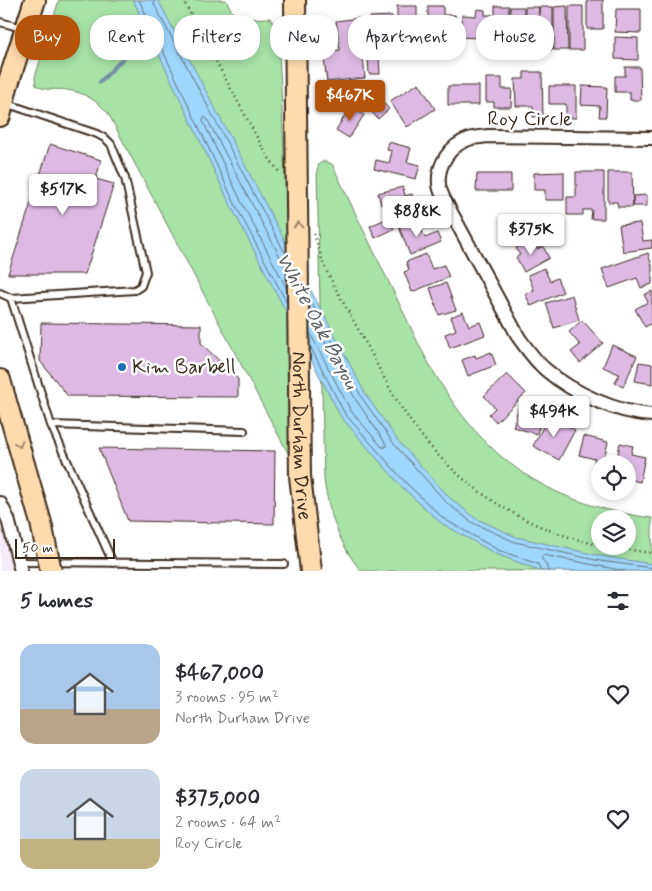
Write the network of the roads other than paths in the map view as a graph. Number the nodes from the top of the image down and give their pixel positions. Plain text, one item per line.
1 (35, 0) edge
2 (295, 0) edge
3 (30, 15) edge
4 (0, 22) edge
5 (15, 26) edge
6 (16, 60) edge
7 (3, 98) edge
8 (652, 138) edge
9 (0, 293) edge
10 (11, 298) junction
11 (3, 389) edge
12 (652, 416) edge
13 (50, 426) junction
14 (244, 431) dead end
15 (0, 503) edge
16 (113, 563) junction
17 (284, 564) dead end
18 (21, 566) edge
19 (52, 571) edge
20 (311, 571) edge

1 - 3 main road
20 -> 2 main road, North Durham Drive, bridge
4 - 5 lane
6 - 7 main road
7 - 10 lane
8 - 12 street, Roy Circle
9 - 10 lane
10 - 13 lane
11 -> 19 main road, bridge
13 - 14 lane
13 - 16 lane
15 - 18 street
16 - 17 lane
16 - 18 lane

